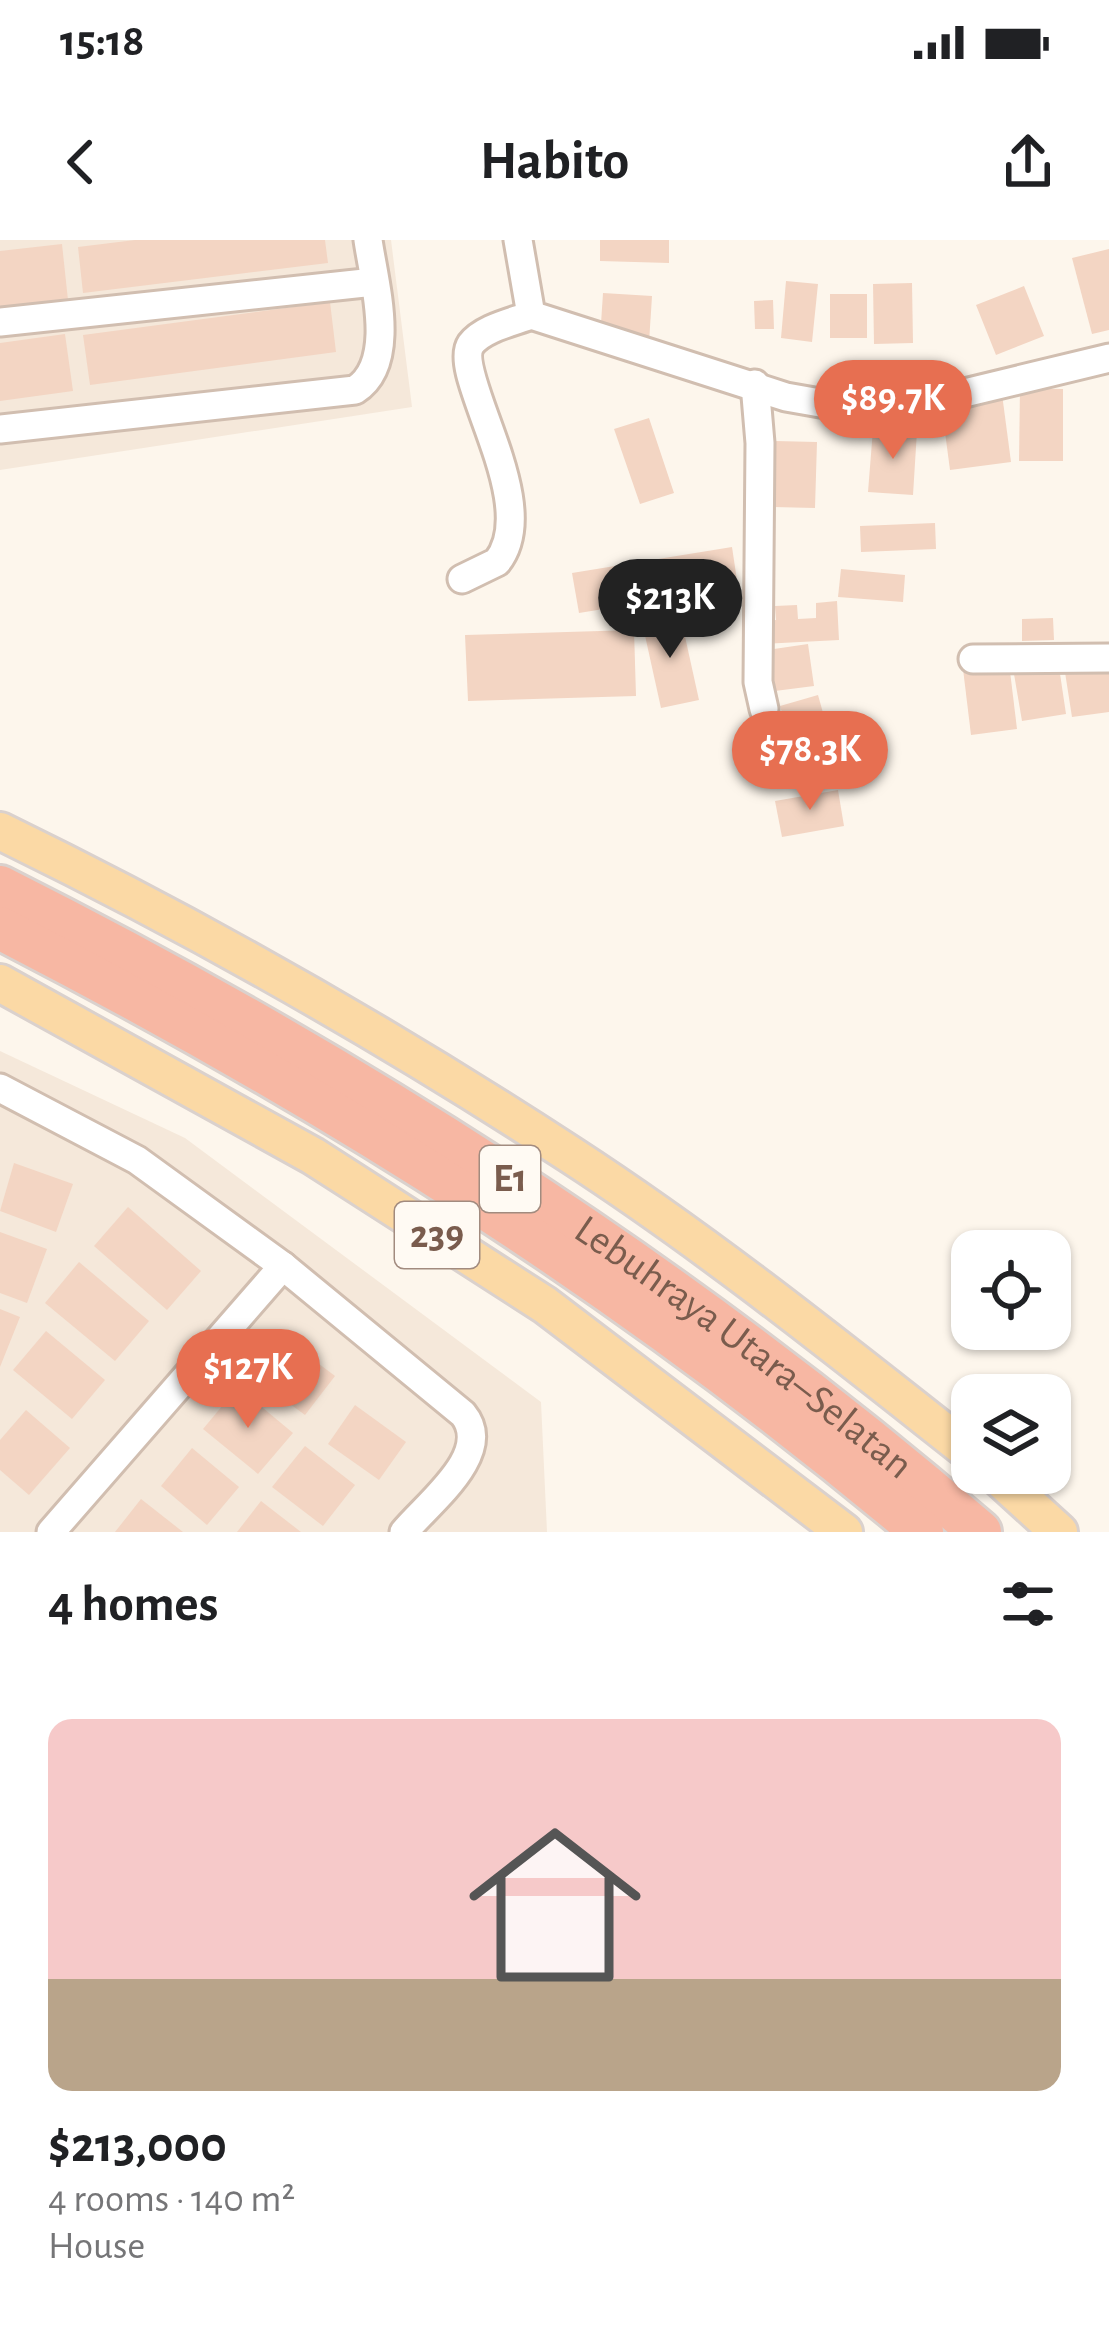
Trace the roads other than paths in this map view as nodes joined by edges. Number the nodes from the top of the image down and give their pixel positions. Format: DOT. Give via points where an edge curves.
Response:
graph roads {
  1 [pos="368,240"];
  2 [pos="518,240"];
  3 [pos="374,282"];
  4 [pos="531,315"];
  5 [pos="0,322"];
  6 [pos="1109,358"];
  7 [pos="754,384"];
  8 [pos="0,429"];
  9 [pos="462,579"];
  10 [pos="1109,658"];
  11 [pos="973,659"];
  12 [pos="764,709"];
  13 [pos="0,831"];
  14 [pos="0,887"];
  15 [pos="0,928"];
  16 [pos="0,983"];
  17 [pos="0,1088"];
  18 [pos="283,1266"];
  19 [pos="951,1438"];
  20 [pos="1017,1494"];
  21 [pos="51,1532"];
  22 [pos="404,1532"];
  23 [pos="844,1532"];
  24 [pos="922,1532"];
  25 [pos="980,1532"];
  26 [pos="1059,1532"];
  1 -- 3 [label="street"];
  2 -- 4 [label="street"];
  3 -- 5 [label="street"];
  3 -- 8 [label="street" via="378,362 355,390"];
  4 -- 7 [label="street"];
  4 -- 9 [label="street" via="470,345 472,392 493,427 508,532 497,562"];
  6 -- 7 [label="street" via="890,411 820,406"];
  7 -- 12 [label="street"];
  10 -- 11 [label="street"];
  13 -- 19 [label="main road" via="323,1002 572,1156 758,1286"];
  14 -- 25 [label="highway, Lebuhraya Utara–Selatan / E1" via="272,1032 534,1195 687,1299"];
  15 -- 24 [label="highway, Lebuhraya Utara–Selatan / E1" via="184,1024 484,1202 660,1325"];
  16 -- 23 [label="main road, 239" via="294,1145 545,1305"];
  17 -- 18 [label="street" via="137,1160"];
  18 -- 21 [label="street"];
  18 -- 22 [label="street" via="474,1431 472,1452"];
  20 -- 26 [label="main road"];
}
